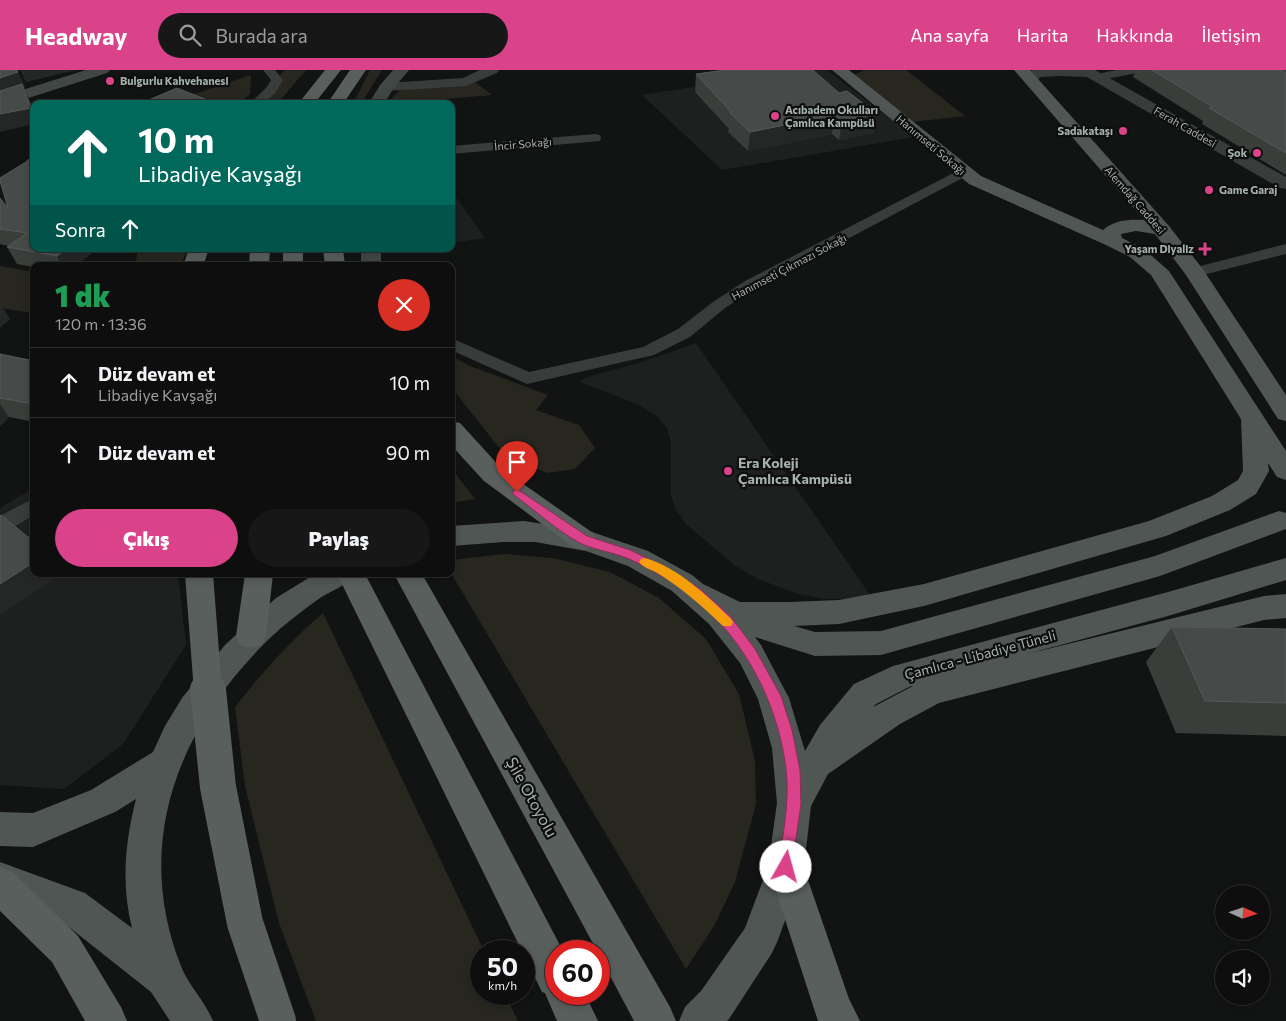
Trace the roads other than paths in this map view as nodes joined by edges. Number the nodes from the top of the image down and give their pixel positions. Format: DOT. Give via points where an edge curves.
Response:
graph roads {
  1 [pos="269,70"];
  2 [pos="315,70"];
  3 [pos="333,70"];
  4 [pos="359,70"];
  5 [pos="401,70"];
  6 [pos="492,70"];
  7 [pos="840,70"];
  8 [pos="1137,70"];
  9 [pos="99,71"];
  10 [pos="1088,72"];
  11 [pos="1021,74"];
  12 [pos="860,76"];
  13 [pos="386,87"];
  14 [pos="260,100"];
  15 [pos="292,100"];
  16 [pos="309,100"];
  17 [pos="338,100"];
  18 [pos="347,100"];
  19 [pos="378,100"];
  20 [pos="0,102"];
  21 [pos="595,138"];
  22 [pos="455,150"];
  23 [pos="962,172"];
  24 [pos="1286,184"];
  25 [pos="1162,230"];
  26 [pos="1113,241"];
  27 [pos="1286,249"];
  28 [pos="1195,272"];
  29 [pos="455,345"];
  30 [pos="1286,413"];
  31 [pos="1252,416"];
  32 [pos="455,433"];
  33 [pos="1286,471"];
  34 [pos="30,507"];
  35 [pos="1279,521"];
  36 [pos="0,526"];
  37 [pos="455,536"];
  38 [pos="583,540"];
  39 [pos="1286,569"];
  40 [pos="199,577"];
  41 [pos="259,577"];
  42 [pos="334,577"];
  43 [pos="353,577"];
  44 [pos="410,577"];
  45 [pos="696,593"];
  46 [pos="1286,606"];
  47 [pos="736,613"];
  48 [pos="251,636"];
  49 [pos="165,762"];
  50 [pos="814,766"];
  51 [pos="794,804"];
  52 [pos="0,829"];
  53 [pos="786,867"];
  54 [pos="0,880"];
  55 [pos="0,885"];
  56 [pos="545,956"];
  57 [pos="165,978"];
  58 [pos="570,1005"];
  59 [pos="107,1021"];
  60 [pos="192,1021"];
  61 [pos="278,1021"];
  62 [pos="578,1021"];
  63 [pos="656,1021"];
  64 [pos="698,1021"];
  65 [pos="840,1021"];
  1 -- 14 [label="street" via="277,80"];
  2 -- 15 [label="highway"];
  3 -- 16 [label="highway"];
  4 -- 17 [label="highway"];
  4 -- 18 [label="highway"];
  5 -- 13 [label="main road"];
  6 -- 13 [label="street" via="466,82"];
  7 -- 12 [label="main road, Hanımseti Sokağı"];
  8 -- 10 [label="street"];
  9 -- 20 [label="main road"];
  10 -- 11 [label="street" via="1062,70"];
  10 -- 24 [label="street, Ferah Caddesi"];
  11 -- 25 [label="main road, Alemdağ Caddesi"];
  12 -- 23 [label="main road, Hanımseti Sokağı"];
  13 -- 19 [label="main road"];
  21 -- 22 [label="street, İncir Sokağı"];
  23 -- 26 [label="main road, Hanımseti Sokağı" via="986,186"];
  23 -- 29 [label="street, Hanımseti Çıkmazı Sokağı" via="751,284 668,342 648,351 527,378"];
  25 -- 26 [label="main road" via="1121,226 1111,232"];
  25 -- 28 [label="main road, Alemdağ Caddesi"];
  26 -- 31 [label="main road" via="1137,253 1159,271"];
  27 -- 28 [label="street"];
  28 -- 30 [label="main road, Alemdağ Caddesi"];
  31 -- 33 [label="main road"];
  31 -- 47 [label="main road" via="1256,471 1247,487 1221,503 1156,529 924,595 839,612"];
  32 -- 38 [label="highway" via="493,475"];
  34 -- 36 [label="street"];
  35 -- 47 [label="main road" via="1160,565 882,643 815,644 770,631"];
  37 -- 38 [label="main road" via="535,532"];
  38 -- 45 [label="main road" via="626,553 661,570"];
  39 -- 50 [label="main road, Çamlıca - Libadiye Tüneli" via="904,675 865,694 831,735"];
  40 -- 61 [label="highway, bridge" via="218,787 245,923"];
  41 -- 48 [label="highway"];
  42 -- 48 [label="main road" via="285,607"];
  43 -- 56 [label="highway"];
  44 -- 63 [label="highway, Şile Otoyolu"];
  45 -- 47 [label="main road"];
  45 -- 51 [label="main road" via="725,620 751,653 774,696 786,730 793,770"];
  46 -- 50 [label="main road" via="1264,608 932,691 889,714"];
  48 -- 49 [label="main road" via="196,701"];
  49 -- 52 [label="main road" via="104,801 33,830"];
  49 -- 57 [label="main road" via="150,812 143,868 148,924"];
  50 -- 51 [label="main road, Çamlıca - Libadiye Tüneli"];
  51 -- 53 [label="main road, Çamlıca - Libadiye Tüneli"];
  53 -- 64 [label="main road, Çamlıca - Libadiye Tüneli" via="758,940 715,1005"];
  53 -- 65 [label="highway"];
  54 -- 57 [label="main road" via="72,906"];
  55 -- 59 [label="highway" via="65,949"];
  57 -- 60 [label="main road"];
  58 -- 62 [label="highway"];
}
